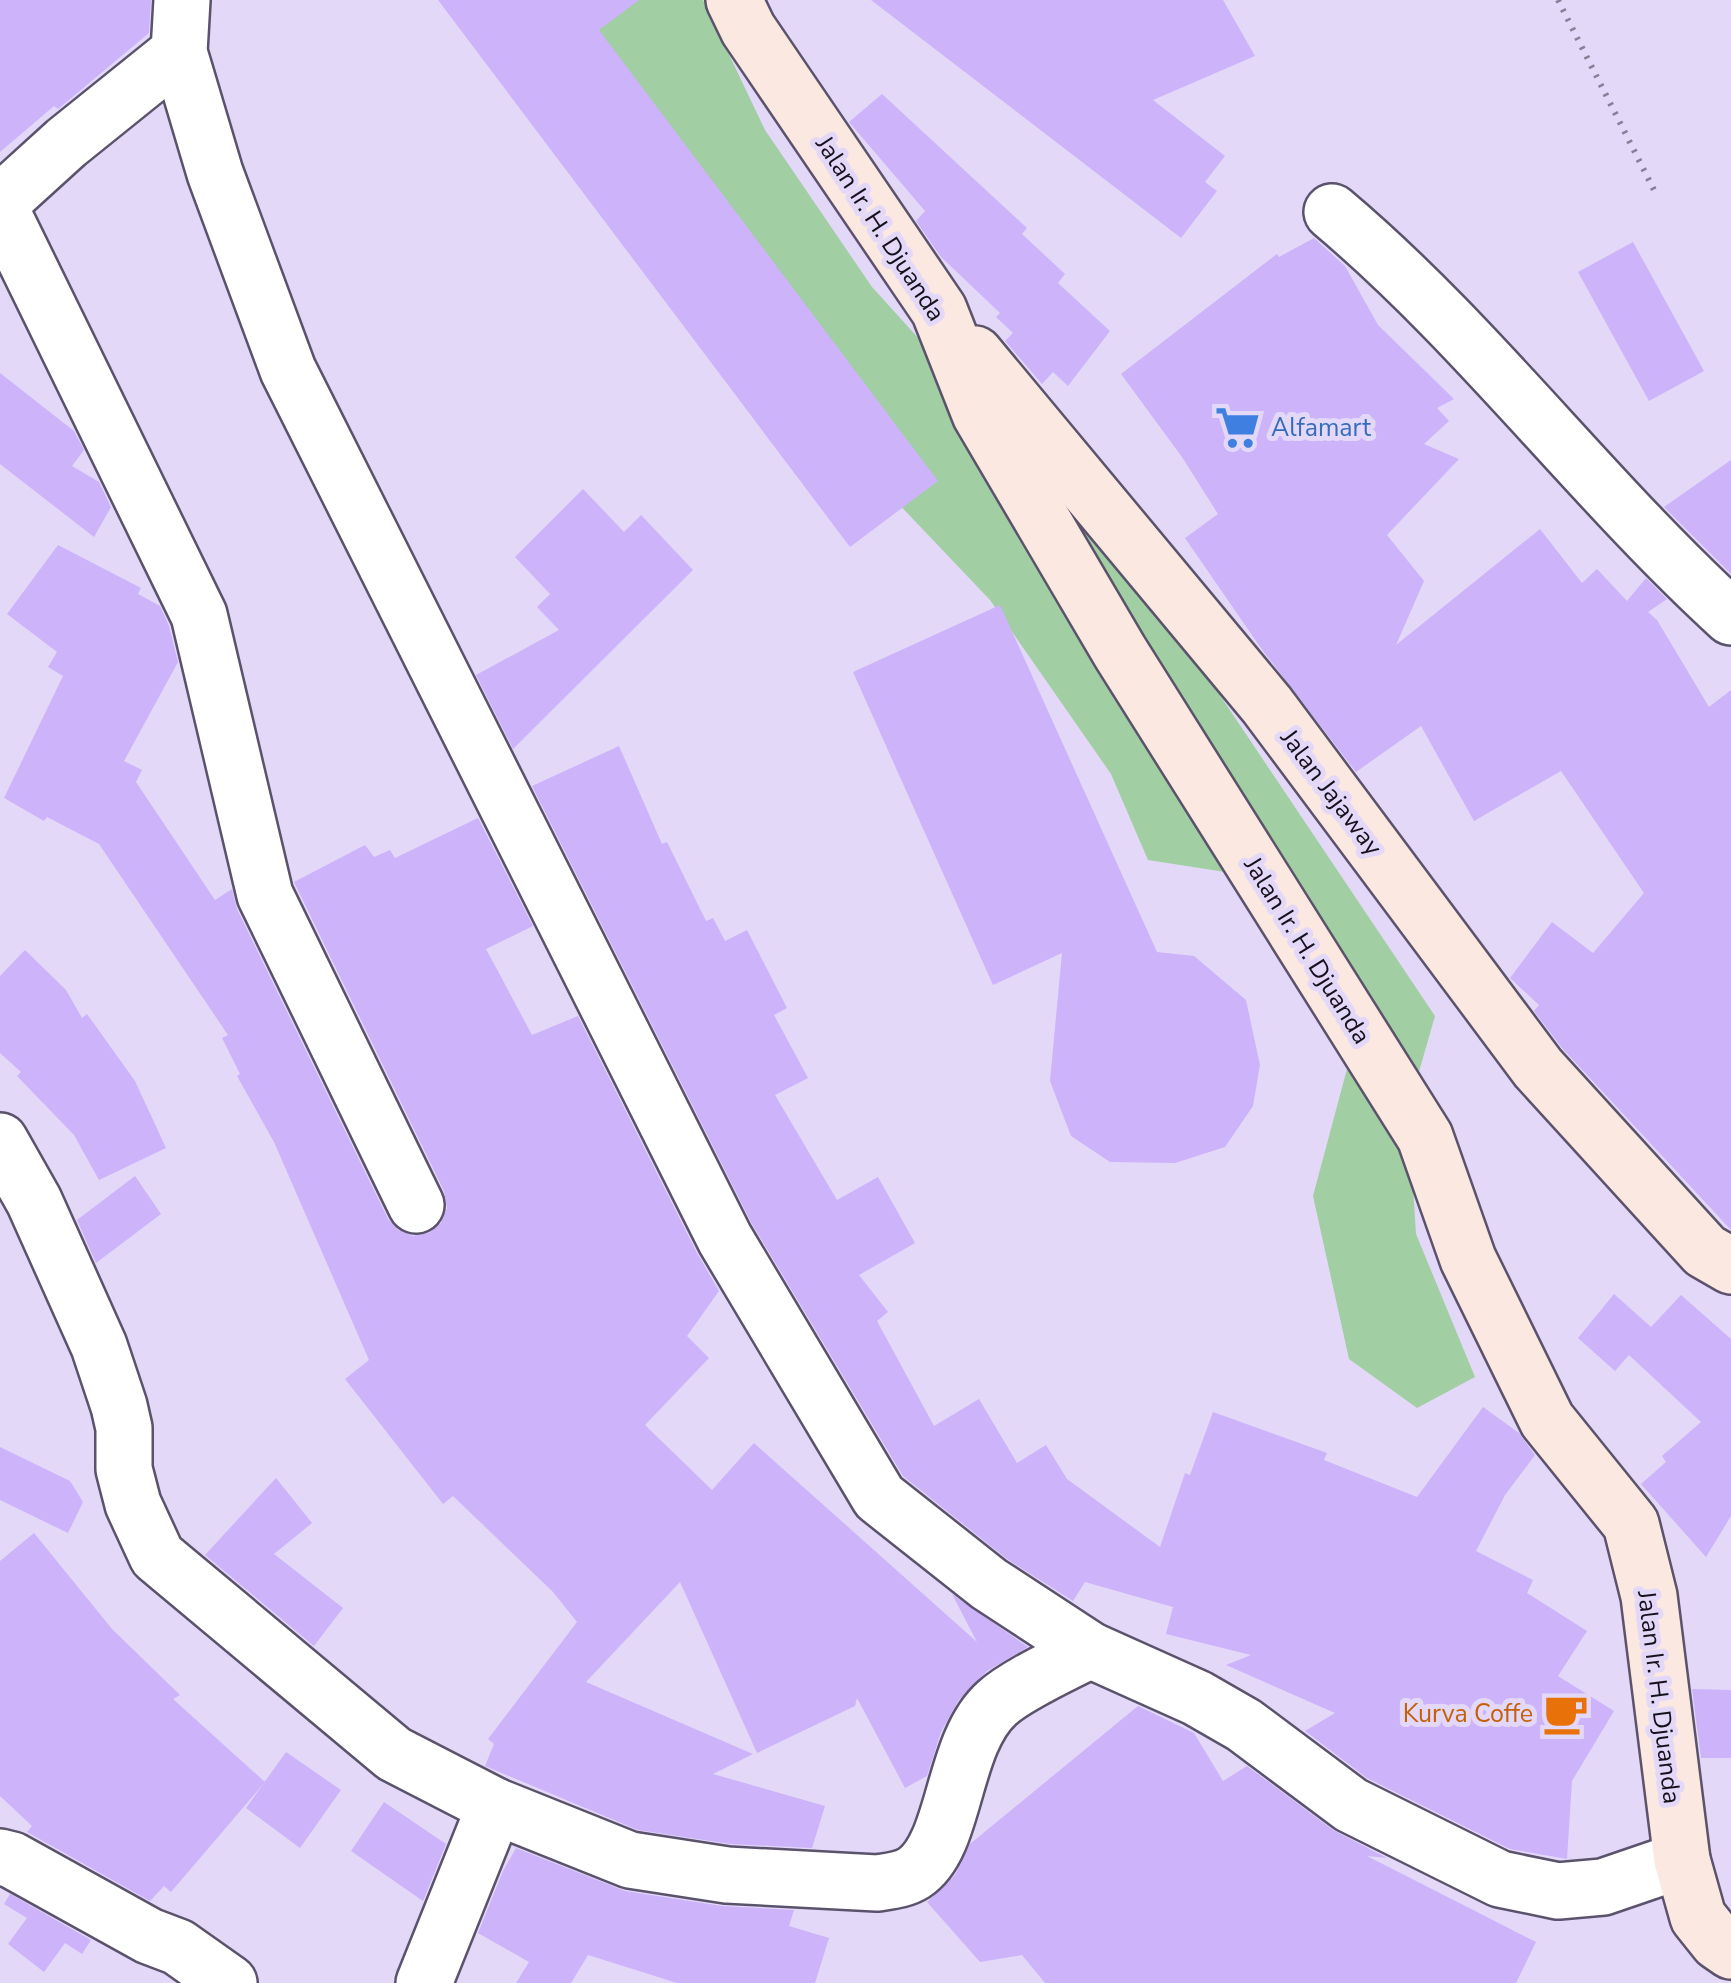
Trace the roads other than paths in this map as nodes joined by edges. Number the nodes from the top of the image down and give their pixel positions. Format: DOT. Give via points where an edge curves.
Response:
graph roads {
  1 [pos="734,0"];
  2 [pos="180,26"];
  3 [pos="0,205"];
  4 [pos="1332,212"];
  5 [pos="938,310"];
  6 [pos="1731,617"];
  7 [pos="0,1141"];
  8 [pos="416,1204"];
  9 [pos="1731,1266"];
  10 [pos="1090,1650"];
  11 [pos="495,1806"];
  12 [pos="0,1858"];
  13 [pos="1682,1860"];
  14 [pos="1731,1951"];
  15 [pos="229,1983"];
  16 [pos="424,1983"];
  1 -- 5 [label="street, Jalan Ir. H. Djuanda"];
  2 -- 3 [label="street"];
  2 -- 10 [label="street" via="214,173 288,370 725,1239 879,1497 989,1584"];
  3 -- 8 [label="street" via="199,616 265,895"];
  4 -- 6 [label="street" via="1388,260"];
  5 -- 9 [label="street, Jalan Jajaway" via="1267,705 1538,1068 1705,1251"];
  5 -- 13 [label="street, Jalan Ir. H. Djuanda" via="980,414 1120,652 1425,1137 1468,1259 1546,1420 1631,1524 1650,1596"];
  7 -- 11 [label="street" via="99,1346 124,1428 133,1504 158,1556 394,1754"];
  10 -- 11 [label="street" via="996,1704 968,1745 935,1849 900,1880 727,1875 630,1860"];
  10 -- 13 [label="street" via="1197,1698 1352,1805 1500,1879 1558,1891 1602,1887"];
  11 -- 16 [label="street"];
  12 -- 15 [label="street" via="178,1947"];
  13 -- 14 [label="street, Jalan Ir. H. Djuanda" via="1698,1917"];
}
